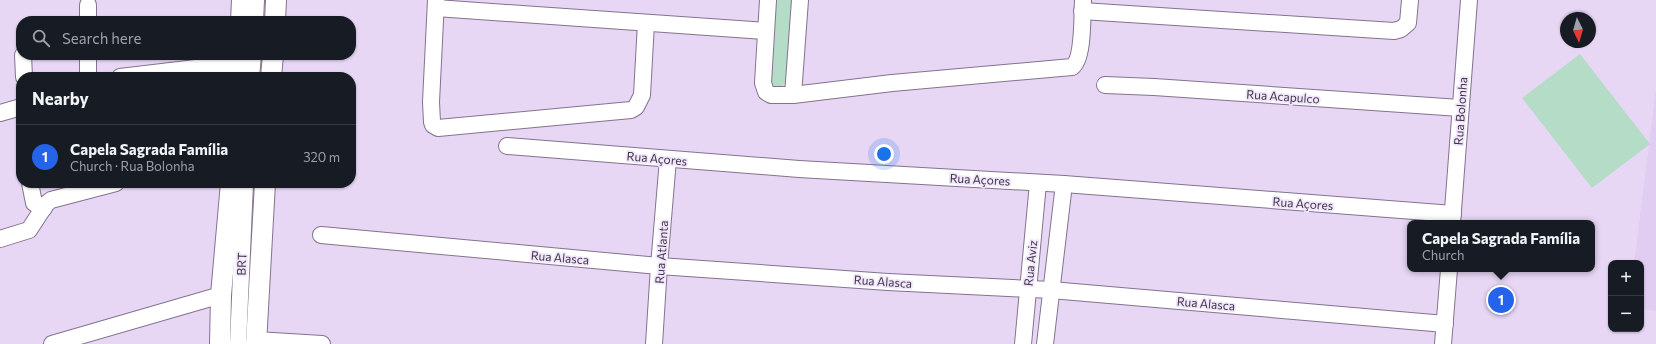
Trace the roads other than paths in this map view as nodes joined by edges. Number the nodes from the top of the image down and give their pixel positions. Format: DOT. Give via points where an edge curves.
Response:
graph roads {
  1 [pos="242,0"];
  2 [pos="256,0"];
  3 [pos="276,0"];
  4 [pos="768,0"];
  5 [pos="800,0"];
  6 [pos="1410,0"];
  7 [pos="1469,0"];
  8 [pos="436,4"];
  9 [pos="88,5"];
  10 [pos="1082,6"];
  11 [pos="88,16"];
  12 [pos="241,16"];
  13 [pos="255,16"];
  14 [pos="275,16"];
  15 [pos="646,23"];
  16 [pos="766,31"];
  17 [pos="23,60"];
  18 [pos="88,60"];
  19 [pos="273,60"];
  20 [pos="244,65"];
  21 [pos="24,72"];
  22 [pos="88,72"];
  23 [pos="172,72"];
  24 [pos="271,72"];
  25 [pos="1105,85"];
  26 [pos="793,95"];
  27 [pos="16,108"];
  28 [pos="1460,108"];
  29 [pos="0,113"];
  30 [pos="507,146"];
  31 [pos="668,159"];
  32 [pos="1038,183"];
  33 [pos="1064,184"];
  34 [pos="31,188"];
  35 [pos="87,188"];
  36 [pos="231,188"];
  37 [pos="244,188"];
  38 [pos="265,188"];
  39 [pos="44,208"];
  40 [pos="1452,219"];
  41 [pos="321,235"];
  42 [pos="0,239"];
  43 [pos="659,266"];
  44 [pos="1449,272"];
  45 [pos="1028,289"];
  46 [pos="1051,290"];
  47 [pos="221,295"];
  48 [pos="1445,324"];
  49 [pos="250,343"];
  50 [pos="52,344"];
  51 [pos="220,344"];
  52 [pos="322,344"];
  53 [pos="654,344"];
  54 [pos="1023,344"];
  55 [pos="1045,344"];
  56 [pos="1443,344"];
  1 -- 12 [label="main road"];
  2 -- 13 [label="street"];
  3 -- 14 [label="main road"];
  4 -- 16 [label="street"];
  5 -- 26 [label="street"];
  6 -- 10 [label="street" via="1408,23 1394,31"];
  7 -- 28 [label="street, Rua Bolonha"];
  8 -- 15 [label="street"];
  8 -- 15 [label="street" via="431,102 432,122 438,128 631,110 636,107 642,95"];
  9 -- 11 [label="street"];
  10 -- 26 [label="street" via="1078,61 1072,67 892,83"];
  15 -- 16 [label="street"];
  16 -- 26 [label="street" via="764,89 771,95"];
  17 -- 21 [label="street"];
  18 -- 22 [label="street"];
  19 -- 24 [label="main road"];
  20 -- 23 [label="street"];
  25 -- 28 [label="street, Rua Acapulco"];
  27 -- 29 [label="street"];
  28 -- 40 [label="street, Rua Bolonha"];
  30 -- 31 [label="street, Rua Açores"];
  31 -- 32 [label="street, Rua Açores"];
  31 -- 43 [label="street, Rua Atlanta"];
  32 -- 33 [label="street, Rua Açores"];
  32 -- 45 [label="street, Rua Aviz"];
  33 -- 40 [label="street, Rua Açores"];
  33 -- 46 [label="street, Rua Aviz"];
  34 -- 39 [label="street" via="34,203"];
  35 -- 39 [label="street" via="50,200"];
  36 -- 47 [label="main road"];
  37 -- 49 [label="street, BRT"];
  38 -- 49 [label="main road"];
  39 -- 42 [label="street" via="29,230"];
  41 -- 43 [label="street, Rua Alasca"];
  43 -- 45 [label="street, Rua Alasca"];
  43 -- 53 [label="street, Rua Atlanta"];
  44 -- 48 [label="street"];
  45 -- 46 [label="street, Rua Alasca"];
  45 -- 54 [label="street, Rua Aviz"];
  46 -- 48 [label="street, Rua Alasca"];
  46 -- 55 [label="street, Rua Aviz"];
  47 -- 50 [label="street"];
  47 -- 51 [label="main road"];
  48 -- 56 [label="street"];
  49 -- 52 [label="street"];
}
